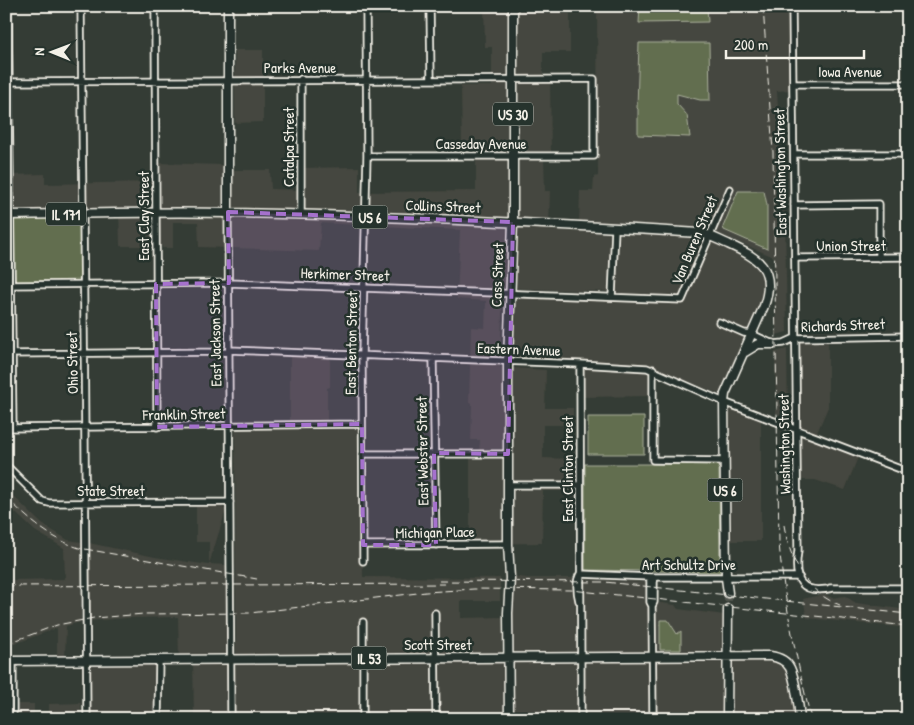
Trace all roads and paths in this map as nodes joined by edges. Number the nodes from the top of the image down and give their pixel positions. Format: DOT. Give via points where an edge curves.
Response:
graph roads {
  1 [pos="8,6"];
  2 [pos="81,6"];
  3 [pos="154,6"];
  4 [pos="228,6"];
  5 [pos="366,6"];
  6 [pos="430,6"];
  7 [pos="513,6"];
  8 [pos="792,6"];
  9 [pos="301,79"];
  10 [pos="367,79"];
  11 [pos="431,79"];
  12 [pos="513,79"];
  13 [pos="156,80"];
  14 [pos="228,80"];
  15 [pos="81,81"];
  16 [pos="8,82"];
  17 [pos="793,84"];
  18 [pos="908,84"];
  19 [pos="794,154"];
  20 [pos="908,154"];
  21 [pos="368,156"];
  22 [pos="514,156"];
  23 [pos="594,156"];
  24 [pos="730,189"];
  25 [pos="794,205"];
  26 [pos="228,212"];
  27 [pos="156,213"];
  28 [pos="82,214"];
  29 [pos="8,215"];
  30 [pos="301,215"];
  31 [pos="366,217"];
  32 [pos="513,222"];
  33 [pos="615,229"];
  34 [pos="709,236"];
  35 [pos="795,258"];
  36 [pos="879,258"];
  37 [pos="908,258"];
  38 [pos="228,283"];
  39 [pos="156,284"];
  40 [pos="8,285"];
  41 [pos="83,285"];
  42 [pos="364,287"];
  43 [pos="510,294"];
  44 [pos="612,297"];
  45 [pos="682,300"];
  46 [pos="719,322"];
  47 [pos="752,334"];
  48 [pos="908,336"];
  49 [pos="795,338"];
  50 [pos="773,344"];
  51 [pos="229,351"];
  52 [pos="157,353"];
  53 [pos="744,353"];
  54 [pos="9,354"];
  55 [pos="84,354"];
  56 [pos="362,355"];
  57 [pos="433,358"];
  58 [pos="508,360"];
  59 [pos="580,364"];
  60 [pos="653,369"];
  61 [pos="724,402"];
  62 [pos="362,424"];
  63 [pos="157,426"];
  64 [pos="230,426"];
  65 [pos="85,427"];
  66 [pos="10,428"];
  67 [pos="797,428"];
  68 [pos="362,454"];
  69 [pos="434,454"];
  70 [pos="508,454"];
  71 [pos="724,460"];
  72 [pos="6,465"];
  73 [pos="908,472"];
  74 [pos="508,485"];
  75 [pos="580,485"];
  76 [pos="230,502"];
  77 [pos="86,503"];
  78 [pos="508,544"];
  79 [pos="363,545"];
  80 [pos="436,545"];
  81 [pos="363,561"];
  82 [pos="580,574"];
  83 [pos="652,577"];
  84 [pos="799,577"];
  85 [pos="726,578"];
  86 [pos="908,588"];
  87 [pos="725,593"];
  88 [pos="726,609"];
  89 [pos="435,612"];
  90 [pos="363,622"];
  91 [pos="581,656"];
  92 [pos="653,656"];
  93 [pos="727,656"];
  94 [pos="436,657"];
  95 [pos="508,657"];
  96 [pos="363,658"];
  97 [pos="159,659"];
  98 [pos="231,659"];
  99 [pos="87,660"];
  100 [pos="10,661"];
  101 [pos="13,719"];
  102 [pos="87,719"];
  103 [pos="158,719"];
  104 [pos="231,719"];
  105 [pos="363,719"];
  106 [pos="436,719"];
  107 [pos="509,719"];
  108 [pos="581,719"];
  109 [pos="654,719"];
  110 [pos="727,719"];
  111 [pos="800,719"];
  1 -- 16 [label="street"];
  2 -- 15 [label="street, Ohio Street"];
  3 -- 13 [label="street, East Clay Street"];
  4 -- 14 [label="main road, East Jackson Street"];
  5 -- 10 [label="street, East Benton Street"];
  6 -- 11 [label="street"];
  7 -- 12 [label="main road, Cass Street / US 30"];
  8 -- 17 [label="street, East Washington Street"];
  9 -- 10 [label="street, Parks Avenue"];
  9 -- 14 [label="street, Parks Avenue"];
  9 -- 30 [label="street, Catalpa Street"];
  10 -- 11 [label="street, Parks Avenue"];
  10 -- 21 [label="street, East Benton Street"];
  11 -- 12 [label="street, Parks Avenue"];
  12 -- 22 [label="main road, Cass Street / US 30"];
  12 -- 23 [label="street, Parks Avenue" via="594,79"];
  13 -- 14 [label="street, Parks Avenue"];
  13 -- 15 [label="street, Parks Avenue"];
  13 -- 27 [label="street, East Clay Street"];
  14 -- 26 [label="main road, East Jackson Street"];
  15 -- 16 [label="street, Parks Avenue"];
  15 -- 28 [label="street, Ohio Street"];
  16 -- 29 [label="street"];
  17 -- 18 [label="street, Iowa Avenue"];
  17 -- 19 [label="street, East Washington Street"];
  19 -- 20 [label="street"];
  19 -- 25 [label="street, East Washington Street"];
  21 -- 22 [label="street, Casseday Avenue"];
  21 -- 31 [label="street, East Benton Street"];
  22 -- 23 [label="street, Casseday Avenue"];
  22 -- 32 [label="main road, Cass Street / US 30"];
  24 -- 34 [label="street, Van Buren Street"];
  25 -- 35 [label="street, East Washington Street"];
  25 -- 36 [label="street" via="879,204"];
  26 -- 27 [label="main road, Collins Street / IL 171"];
  26 -- 30 [label="main road, Collins Street / US 6"];
  26 -- 38 [label="street, East Jackson Street"];
  27 -- 28 [label="main road, Collins Street / IL 171"];
  27 -- 39 [label="street, East Clay Street"];
  28 -- 29 [label="main road, Collins Street / IL 171"];
  28 -- 41 [label="street, Ohio Street"];
  29 -- 40 [label="street"];
  30 -- 31 [label="main road, Collins Street / US 6"];
  31 -- 32 [label="main road, Collins Street / US 6"];
  31 -- 42 [label="street, East Benton Street"];
  32 -- 33 [label="main road, Collins Street / US 6"];
  32 -- 43 [label="main road, Cass Street"];
  33 -- 34 [label="main road, Collins Street / US 6"];
  33 -- 44 [label="street"];
  34 -- 45 [label="street, Van Buren Street"];
  34 -- 47 [label="main road, Collins Street / US 6" via="754,257 764,268 767,298"];
  35 -- 36 [label="street, Union Street"];
  35 -- 49 [label="street, East Washington Street"];
  36 -- 37 [label="street, Union Street"];
  38 -- 39 [label="street, Herkimer Street"];
  38 -- 42 [label="street, Herkimer Street"];
  38 -- 51 [label="street, East Jackson Street"];
  39 -- 41 [label="street, Herkimer Street"];
  39 -- 52 [label="street, East Clay Street"];
  40 -- 41 [label="street, Herkimer Street"];
  40 -- 54 [label="street"];
  41 -- 55 [label="street, Ohio Street"];
  42 -- 43 [label="street, Herkimer Street"];
  42 -- 56 [label="street, East Benton Street"];
  43 -- 44 [label="street, Herkimer Street"];
  43 -- 58 [label="main road, Cass Street"];
  44 -- 45 [label="street, Herkimer Street"];
  46 -- 47 [label="street"];
  47 -- 50 [label="street"];
  47 -- 53 [label="main road, US 6"];
  48 -- 49 [label="street, Richards Street"];
  49 -- 50 [label="street, Richards Street"];
  49 -- 67 [label="street, Washington Street"];
  50 -- 53 [label="main road" via="753,346"];
  51 -- 52 [label="street, Eastern Avenue"];
  51 -- 56 [label="street, Eastern Avenue"];
  51 -- 64 [label="street, East Jackson Street"];
  52 -- 55 [label="street, Eastern Avenue"];
  52 -- 63 [label="street, East Clay Street"];
  53 -- 61 [label="main road, US 6"];
  54 -- 55 [label="street, Eastern Avenue"];
  54 -- 66 [label="street"];
  55 -- 65 [label="street, Ohio Street"];
  56 -- 57 [label="street, Eastern Avenue"];
  56 -- 62 [label="street, East Benton Street"];
  57 -- 58 [label="street, Eastern Avenue"];
  57 -- 69 [label="street, East Webster Street"];
  58 -- 59 [label="street, Eastern Avenue"];
  58 -- 70 [label="main road, Cass Street"];
  59 -- 60 [label="street, Eastern Avenue"];
  59 -- 75 [label="street, East Clinton Street"];
  60 -- 61 [label="street, Eastern Avenue"];
  60 -- 71 [label="street" via="653,460"];
  61 -- 67 [label="street, Eastern Avenue"];
  61 -- 71 [label="main road, US 6"];
  62 -- 64 [label="street, Franklin Street"];
  62 -- 68 [label="street, East Benton Street"];
  63 -- 64 [label="street, Franklin Street"];
  63 -- 65 [label="street, Franklin Street"];
  64 -- 76 [label="street, East Jackson Street"];
  65 -- 66 [label="street, Franklin Street"];
  65 -- 77 [label="street, Ohio Street"];
  67 -- 73 [label="street, Eastern Avenue"];
  67 -- 84 [label="street, Washington Street"];
  68 -- 69 [label="street"];
  68 -- 79 [label="street, East Benton Street"];
  69 -- 70 [label="street"];
  69 -- 80 [label="street, East Webster Street"];
  70 -- 74 [label="main road, Cass Street"];
  71 -- 85 [label="main road, US 6"];
  72 -- 77 [label="street, State Street" via="42,501"];
  74 -- 75 [label="street"];
  74 -- 78 [label="main road, Cass Street"];
  75 -- 82 [label="street, East Clinton Street"];
  76 -- 77 [label="street, State Street"];
  76 -- 98 [label="street, East Jackson Street"];
  77 -- 99 [label="street, Ohio Street"];
  78 -- 80 [label="street, Michigan Place"];
  78 -- 95 [label="main road, Cass Street"];
  79 -- 80 [label="street, Michigan Place"];
  79 -- 81 [label="street, East Benton Street"];
  82 -- 83 [label="street, Art Schultz Drive"];
  82 -- 91 [label="street, East Clinton Street" via="577,594"];
  83 -- 85 [label="street, Art Schultz Drive"];
  83 -- 92 [label="street"];
  84 -- 85 [label="street, Art Schultz Drive"];
  84 -- 86 [label="street" via="802,585 809,589"];
  85 -- 87 [label="main road, US 6"];
  88 -- 93 [label="main road"];
  89 -- 94 [label="street"];
  90 -- 96 [label="street"];
  91 -- 92 [label="main road, Scott Street / IL 53"];
  91 -- 95 [label="main road, Scott Street / IL 53"];
  91 -- 108 [label="street, East Clinton Street"];
  92 -- 93 [label="main road, Scott Street / IL 53"];
  92 -- 109 [label="street"];
  93 -- 110 [label="main road"];
  93 -- 111 [label="main road, Scott Street" via="770,656 786,663 791,671"];
  94 -- 95 [label="main road, Scott Street / IL 53"];
  94 -- 96 [label="main road, Scott Street / IL 53"];
  94 -- 106 [label="street"];
  95 -- 107 [label="main road, Cass Street"];
  96 -- 98 [label="main road, Scott Street / IL 53"];
  96 -- 105 [label="street"];
  97 -- 98 [label="main road, Scott Street"];
  97 -- 99 [label="main road, Scott Street"];
  97 -- 103 [label="street"];
  98 -- 104 [label="street, East Jackson Street"];
  99 -- 100 [label="main road, Scott Street"];
  99 -- 102 [label="street, Ohio Street"];
  100 -- 101 [label="street"];
}
